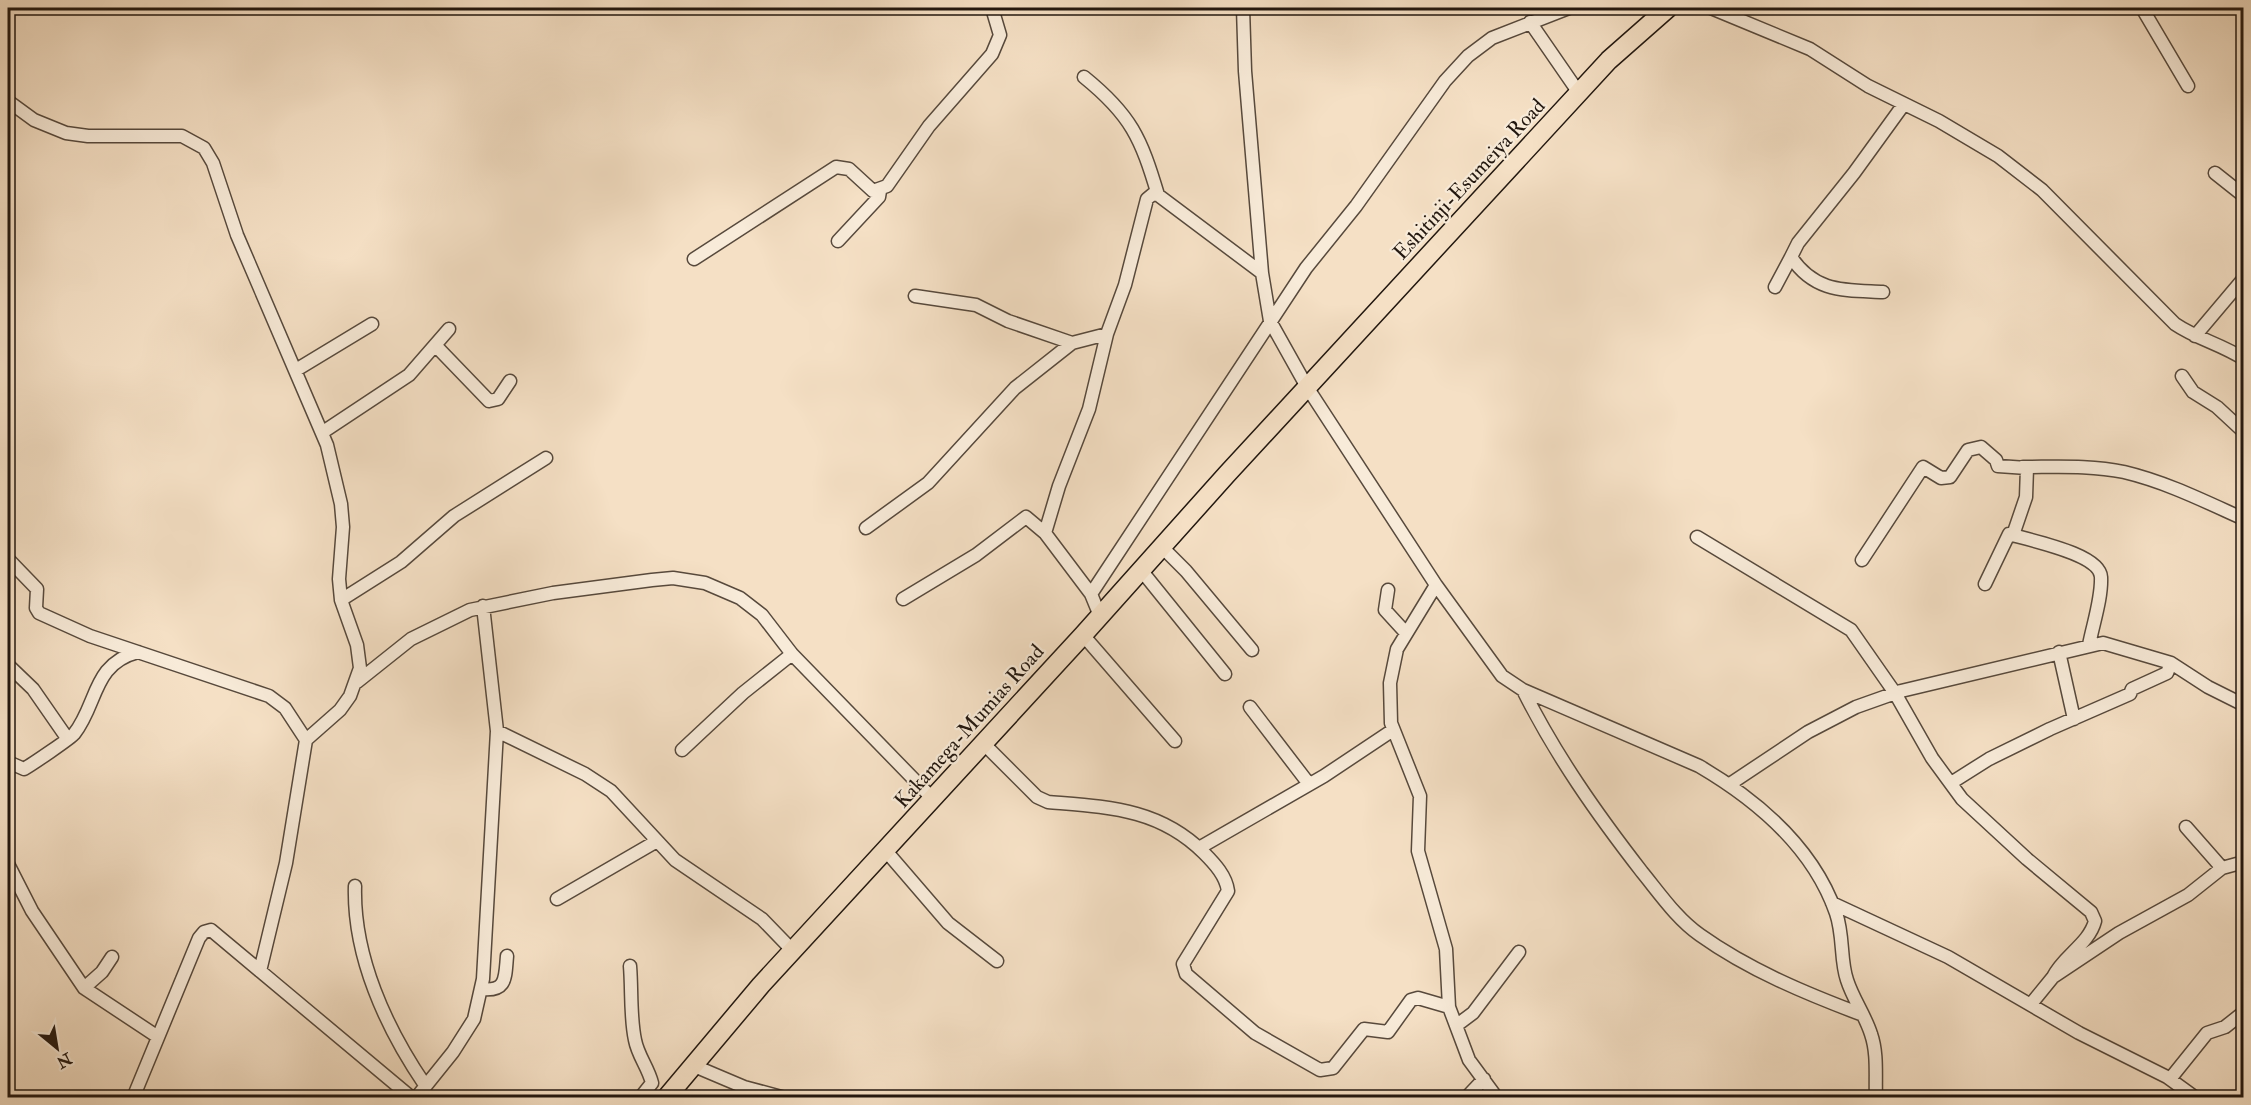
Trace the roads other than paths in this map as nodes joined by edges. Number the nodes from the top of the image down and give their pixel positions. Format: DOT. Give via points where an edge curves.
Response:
graph roads {
  1 [pos="992,8"];
  2 [pos="1243,8"];
  3 [pos="1569,8"];
  4 [pos="1668,8"];
  5 [pos="1711,8"];
  6 [pos="2142,8"];
  7 [pos="1530,22"];
  8 [pos="1084,77"];
  9 [pos="2188,86"];
  10 [pos="1579,93"];
  11 [pos="8,101"];
  12 [pos="1904,104"];
  13 [pos="2215,173"];
  14 [pos="880,190"];
  15 [pos="1158,195"];
  16 [pos="2244,196"];
  17 [pos="838,241"];
  18 [pos="1791,257"];
  19 [pos="694,259"];
  20 [pos="1262,273"];
  21 [pos="2244,278"];
  22 [pos="1775,287"];
  23 [pos="1884,292"];
  24 [pos="915,296"];
  25 [pos="1270,321"];
  26 [pos="372,324"];
  27 [pos="449,329"];
  28 [pos="1107,334"];
  29 [pos="2194,336"];
  30 [pos="1072,343"];
  31 [pos="435,345"];
  32 [pos="2244,359"];
  33 [pos="296,370"];
  34 [pos="2182,376"];
  35 [pos="510,381"];
  36 [pos="1307,387"];
  37 [pos="323,432"];
  38 [pos="2244,432"];
  39 [pos="546,458"];
  40 [pos="2023,467"];
  41 [pos="2244,519"];
  42 [pos="866,528"];
  43 [pos="1045,533"];
  44 [pos="2013,535"];
  45 [pos="1697,537"];
  46 [pos="1162,547"];
  47 [pos="8,559"];
  48 [pos="1862,560"];
  49 [pos="1141,570"];
  50 [pos="1985,584"];
  51 [pos="1436,585"];
  52 [pos="1388,590"];
  53 [pos="1091,594"];
  54 [pos="903,599"];
  55 [pos="341,600"];
  56 [pos="483,606"];
  57 [pos="1100,616"];
  58 [pos="1406,633"];
  59 [pos="1083,635"];
  60 [pos="2089,645"];
  61 [pos="1252,650"];
  62 [pos="138,652"];
  63 [pos="2059,652"];
  64 [pos="792,654"];
  65 [pos="2171,663"];
  66 [pos="8,665"];
  67 [pos="1225,674"];
  68 [pos="357,682"];
  69 [pos="1523,690"];
  70 [pos="1895,693"];
  71 [pos="2244,705"];
  72 [pos="1250,707"];
  73 [pos="2074,719"];
  74 [pos="1393,730"];
  75 [pos="497,731"];
  76 [pos="67,738"];
  77 [pos="306,740"];
  78 [pos="1175,741"];
  79 [pos="982,743"];
  80 [pos="682,750"];
  81 [pos="8,762"];
  82 [pos="1951,783"];
  83 [pos="1310,784"];
  84 [pos="1730,784"];
  85 [pos="933,799"];
  86 [pos="2186,827"];
  87 [pos="657,842"];
  88 [pos="1199,848"];
  89 [pos="886,850"];
  90 [pos="2244,862"];
  91 [pos="8,864"];
  92 [pos="2222,868"];
  93 [pos="355,886"];
  94 [pos="556,899"];
  95 [pos="1832,903"];
  96 [pos="793,951"];
  97 [pos="1519,952"];
  98 [pos="507,956"];
  99 [pos="112,957"];
  100 [pos="997,961"];
  101 [pos="630,966"];
  102 [pos="260,971"];
  103 [pos="2053,977"];
  104 [pos="84,988"];
  105 [pos="481,989"];
  106 [pos="2031,1004"];
  107 [pos="1449,1007"];
  108 [pos="2244,1012"];
  109 [pos="1863,1015"];
  110 [pos="1457,1024"];
  111 [pos="158,1037"];
  112 [pos="692,1065"];
  113 [pos="1484,1079"];
  114 [pos="2170,1079"];
  115 [pos="425,1085"];
  116 [pos="134,1098"];
  117 [pos="414,1098"];
  118 [pos="640,1098"];
  119 [pos="666,1098"];
  120 [pos="785,1098"];
  121 [pos="1466,1098"];
  122 [pos="1497,1098"];
  123 [pos="1876,1098"];
  124 [pos="2196,1098"];
  1 -- 14 [label="street" via="1000,35 992,54"];
  2 -- 20 [label="street"];
  3 -- 7 [label="street"];
  4 -- 10 [label="highway, Eshitinji-Esumeiya Road" via="1609,60"];
  5 -- 12 [label="street" via="1809,49"];
  6 -- 9 [label="street"];
  7 -- 10 [label="street"];
  7 -- 25 [label="street" via="1492,39 1468,56 1445,81"];
  8 -- 15 [label="street" via="1128,119 1141,143"];
  10 -- 36 [label="highway, Eshitinji-Esumeiya Road"];
  11 -- 33 [label="street" via="34,120 66,133 182,136 204,148"];
  12 -- 18 [label="street"];
  12 -- 29 [label="street" via="1998,156 2042,190 2154,305"];
  13 -- 16 [label="street"];
  14 -- 17 [label="street" via="879,197"];
  14 -- 19 [label="street" via="868,189 843,166 836,167"];
  15 -- 20 [label="street"];
  15 -- 28 [label="street" via="1153,194 1144,203 1125,285"];
  18 -- 22 [label="street"];
  18 -- 23 [label="street" via="1801,272 1815,282 1839,290"];
  20 -- 25 [label="street"];
  21 -- 29 [label="street"];
  24 -- 30 [label="street" via="976,305 1008,321"];
  25 -- 36 [label="street"];
  25 -- 53 [label="street"];
  26 -- 33 [label="street"];
  27 -- 31 [label="street"];
  28 -- 30 [label="street"];
  28 -- 43 [label="street" via="1089,409"];
  29 -- 32 [label="street" via="2226,347"];
  30 -- 42 [label="street" via="1015,388 928,483"];
  31 -- 35 [label="street" via="489,401 500,398"];
  31 -- 37 [label="street" via="401,382"];
  33 -- 37 [label="street"];
  34 -- 38 [label="street" via="2193,392 2217,407"];
  36 -- 46 [label="highway, Kakamega-Mumias Road"];
  36 -- 51 [label="street"];
  37 -- 55 [label="street" via="342,504"];
  39 -- 55 [label="street" via="454,516 401,562"];
  40 -- 41 [label="street" via="2083,467 2122,472 2168,484"];
  40 -- 44 [label="street" via="2027,468 2026,497"];
  40 -- 48 [label="street" via="1998,466 1981,447 1968,450 1950,477 1941,478 1923,467"];
  43 -- 53 [label="street"];
  43 -- 54 [label="street" via="1026,517 976,555"];
  44 -- 50 [label="street" via="2009,534"];
  44 -- 60 [label="street" via="2096,564 2102,575"];
  45 -- 70 [label="street" via="1841,621"];
  46 -- 49 [label="highway, Kakamega-Mumias Road"];
  46 -- 61 [label="street"];
  47 -- 62 [label="street" via="37,589 39,613"];
  49 -- 57 [label="highway, Kakamega-Mumias Road"];
  49 -- 67 [label="street"];
  51 -- 58 [label="street"];
  51 -- 69 [label="street" via="1502,676"];
  52 -- 58 [label="street" via="1385,610"];
  53 -- 57 [label="street"];
  55 -- 68 [label="street" via="360,656"];
  56 -- 64 [label="street" via="652,580 705,582 740,598 762,615"];
  56 -- 68 [label="street" via="411,639"];
  56 -- 75 [label="street"];
  57 -- 59 [label="highway, Kakamega-Mumias Road"];
  58 -- 74 [label="street" via="1397,649 1390,683"];
  59 -- 78 [label="street"];
  59 -- 79 [label="highway, Kakamega-Mumias Road"];
  60 -- 63 [label="street"];
  60 -- 65 [label="street" via="2110,644"];
  62 -- 76 [label="street" via="126,655 104,673 75,733"];
  62 -- 77 [label="street" via="269,696 285,708"];
  63 -- 70 [label="street"];
  63 -- 73 [label="street"];
  64 -- 80 [label="street"];
  64 -- 85 [label="street"];
  65 -- 71 [label="street"];
  65 -- 73 [label="street" via="2167,673"];
  66 -- 76 [label="street" via="33,689"];
  68 -- 77 [label="street" via="340,710"];
  69 -- 84 [label="street" via="1699,766"];
  69 -- 109 [label="street" via="1548,741 1599,816 1680,919 1739,958 1813,996"];
  70 -- 82 [label="street"];
  70 -- 84 [label="street" via="1856,707 1808,732"];
  72 -- 83 [label="street"];
  73 -- 82 [label="street" via="1989,759"];
  74 -- 83 [label="street"];
  74 -- 107 [label="street" via="1420,796 1418,851 1446,949"];
  75 -- 87 [label="street" via="611,791"];
  75 -- 105 [label="street"];
  76 -- 81 [label="street" via="24,769"];
  77 -- 102 [label="street" via="286,863"];
  79 -- 85 [label="highway, Kakamega-Mumias Road"];
  79 -- 88 [label="street" via="1037,797 1048,802 1132,811 1167,825"];
  82 -- 103 [label="street" via="1962,799 2027,859 2091,912 2094,921 2089,934"];
  83 -- 88 [label="street"];
  84 -- 95 [label="street" via="1795,843"];
  85 -- 89 [label="highway, Kakamega-Mumias Road"];
  86 -- 92 [label="street"];
  87 -- 94 [label="street"];
  87 -- 96 [label="street" via="685,868 762,919"];
  88 -- 107 [label="street" via="1220,871 1228,891 1188,954 1184,970 1190,980 1255,1033 1327,1071 1362,1030 1388,1032 1411,1000 1418,998"];
  89 -- 96 [label="highway, Kakamega-Mumias Road"];
  89 -- 100 [label="street" via="948,922"];
  90 -- 92 [label="street"];
  91 -- 104 [label="street" via="32,910"];
  92 -- 103 [label="street" via="2188,895 2119,933"];
  93 -- 115 [label="street" via="354,904 365,962 406,1056"];
  95 -- 106 [label="street" via="1948,957"];
  95 -- 109 [label="street" via="1844,943 1846,978"];
  96 -- 112 [label="highway, Kakamega-Mumias Road"];
  97 -- 110 [label="street" via="1473,1013"];
  98 -- 105 [label="street" via="500,987"];
  99 -- 104 [label="street"];
  101 -- 118 [label="street" via="634,1039 652,1083"];
  102 -- 111 [label="street" via="215,932 204,932"];
  102 -- 117 [label="street"];
  103 -- 106 [label="street"];
  104 -- 111 [label="street"];
  105 -- 115 [label="street" via="474,1019"];
  106 -- 114 [label="street"];
  107 -- 110 [label="street"];
  108 -- 114 [label="street" via="2225,1027 2207,1033"];
  109 -- 123 [label="street" via="1875,1046"];
  110 -- 113 [label="street" via="1469,1060"];
  111 -- 116 [label="street"];
  112 -- 119 [label="highway, Kakamega-Mumias Road"];
  112 -- 120 [label="street" via="744,1087"];
  113 -- 121 [label="street"];
  113 -- 122 [label="street"];
  114 -- 124 [label="street"];
  115 -- 117 [label="street"];
}
